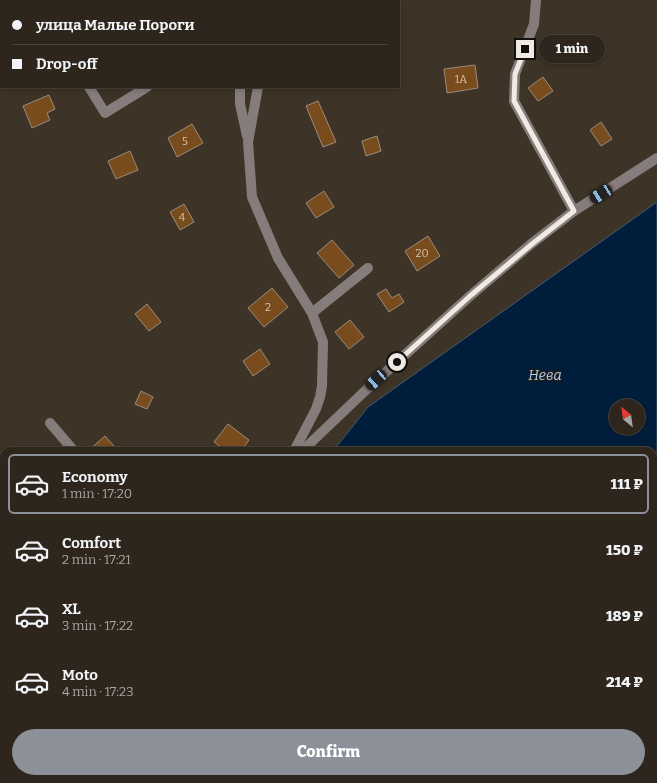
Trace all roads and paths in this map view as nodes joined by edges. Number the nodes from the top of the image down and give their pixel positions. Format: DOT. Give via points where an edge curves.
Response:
graph roads {
  1 [pos="536,0"];
  2 [pos="90,88"];
  3 [pos="146,88"];
  4 [pos="240,88"];
  5 [pos="258,88"];
  6 [pos="248,142"];
  7 [pos="657,158"];
  8 [pos="574,211"];
  9 [pos="368,268"];
  10 [pos="312,313"];
  11 [pos="50,423"];
  12 [pos="71,447"];
  13 [pos="296,447"];
  14 [pos="306,447"];
  1 -- 8 [label="street" via="534,24 515,74 514,101"];
  2 -- 3 [label="street" via="105,112"];
  4 -- 6 [label="street" via="240,104"];
  5 -- 6 [label="street"];
  6 -- 10 [label="street" via="252,197 278,258"];
  7 -- 8 [label="street"];
  8 -- 14 [label="street" via="470,296"];
  9 -- 10 [label="street"];
  10 -- 13 [label="street" via="323,342 322,386 316,409"];
  11 -- 12 [label="street"];
}
